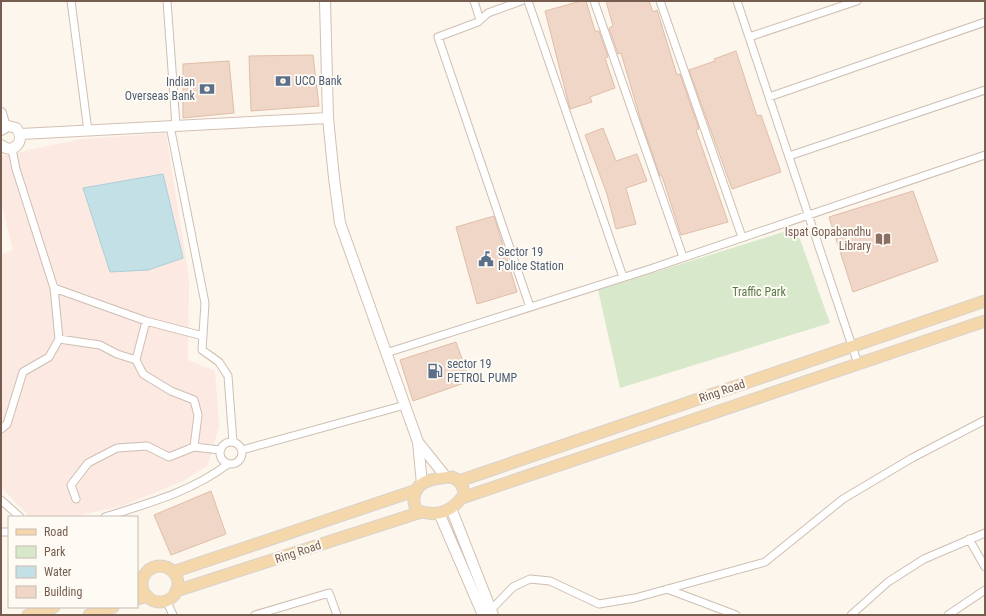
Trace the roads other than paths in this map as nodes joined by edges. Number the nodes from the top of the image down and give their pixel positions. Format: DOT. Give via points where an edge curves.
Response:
graph roads {
  1 [pos="71,1"];
  2 [pos="166,1"];
  3 [pos="325,1"];
  4 [pos="474,1"];
  5 [pos="521,1"];
  6 [pos="528,1"];
  7 [pos="594,1"];
  8 [pos="660,1"];
  9 [pos="737,1"];
  10 [pos="857,1"];
  11 [pos="480,20"];
  12 [pos="985,22"];
  13 [pos="749,37"];
  14 [pos="985,90"];
  15 [pos="769,97"];
  16 [pos="1,113"];
  17 [pos="328,118"];
  18 [pos="173,126"];
  19 [pos="3,129"];
  20 [pos="88,130"];
  21 [pos="21,134"];
  22 [pos="1,145"];
  23 [pos="12,149"];
  24 [pos="985,155"];
  25 [pos="789,156"];
  26 [pos="808,215"];
  27 [pos="742,238"];
  28 [pos="684,257"];
  29 [pos="623,277"];
  30 [pos="54,288"];
  31 [pos="985,301"];
  32 [pos="530,307"];
  33 [pos="146,321"];
  34 [pos="985,321"];
  35 [pos="203,336"];
  36 [pos="60,338"];
  37 [pos="852,346"];
  38 [pos="386,352"];
  39 [pos="136,360"];
  40 [pos="858,364"];
  41 [pos="405,405"];
  42 [pos="985,420"];
  43 [pos="1,429"];
  44 [pos="233,442"];
  45 [pos="418,442"];
  46 [pos="194,447"];
  47 [pos="220,450"];
  48 [pos="242,450"];
  49 [pos="228,464"];
  50 [pos="446,477"];
  51 [pos="459,481"];
  52 [pos="420,487"];
  53 [pos="462,498"];
  54 [pos="76,499"];
  55 [pos="1,500"];
  56 [pos="452,508"];
  57 [pos="421,512"];
  58 [pos="439,513"];
  59 [pos="19,516"];
  60 [pos="109,516"];
  61 [pos="985,533"];
  62 [pos="969,539"];
  63 [pos="985,567"];
  64 [pos="173,572"];
  65 [pos="140,579"];
  66 [pos="667,589"];
  67 [pos="985,590"];
  68 [pos="176,591"];
  69 [pos="142,597"];
  70 [pos="166,600"];
  71 [pos="51,608"];
  72 [pos="110,608"];
  73 [pos="488,614"];
  74 [pos="28,615"];
  75 [pos="88,615"];
  76 [pos="173,615"];
  77 [pos="255,615"];
  78 [pos="338,615"];
  79 [pos="736,615"];
  80 [pos="851,615"];
  81 [pos="948,615"];
  1 -- 20 [label="street"];
  2 -- 18 [label="street"];
  3 -- 17 [label="street"];
  4 -- 11 [label="street"];
  5 -- 11 [label="street" via="488,12"];
  6 -- 29 [label="street"];
  7 -- 28 [label="street"];
  8 -- 27 [label="street"];
  9 -- 13 [label="street"];
  10 -- 13 [label="street"];
  11 -- 32 [label="street" via="438,37"];
  12 -- 15 [label="street"];
  13 -- 15 [label="street"];
  14 -- 25 [label="street"];
  15 -- 25 [label="street"];
  16 -- 19 [label="street"];
  17 -- 18 [label="street"];
  17 -- 38 [label="street" via="340,223"];
  18 -- 20 [label="street"];
  18 -- 35 [label="street" via="205,303"];
  19 -- 21 [label="street" via="16,128"];
  20 -- 21 [label="street"];
  21 -- 23 [label="street" via="18,145"];
  22 -- 23 [label="street"];
  23 -- 30 [label="street"];
  24 -- 26 [label="street"];
  25 -- 26 [label="street"];
  26 -- 27 [label="street"];
  26 -- 37 [label="street"];
  27 -- 28 [label="street"];
  28 -- 29 [label="street"];
  29 -- 32 [label="street"];
  30 -- 33 [label="street"];
  30 -- 36 [label="street"];
  31 -- 37 [label="main road, Ring Road"];
  32 -- 38 [label="street"];
  33 -- 35 [label="street"];
  33 -- 39 [label="street"];
  34 -- 40 [label="main road, Ring Road"];
  35 -- 44 [label="street" via="202,350 220,362 228,376"];
  36 -- 39 [label="street" via="100,345"];
  36 -- 43 [label="street" via="49,357 23,372 7,424"];
  37 -- 40 [label="street"];
  37 -- 51 [label="main road, Ring Road"];
  38 -- 41 [label="street"];
  39 -- 46 [label="street" via="143,374 171,391 194,400 198,415"];
  40 -- 53 [label="main road, Ring Road"];
  41 -- 45 [label="street"];
  41 -- 48 [label="street"];
  42 -- 66 [label="street" via="912,458 843,499 765,562"];
  44 -- 47 [label="street" via="224,443"];
  44 -- 48 [label="street"];
  45 -- 50 [label="street"];
  45 -- 52 [label="street"];
  46 -- 47 [label="street"];
  46 -- 54 [label="street" via="169,457 147,446 117,448 88,463 71,485"];
  47 -- 49 [label="street" via="221,459"];
  48 -- 49 [label="street" via="240,460"];
  49 -- 60 [label="street" via="213,476 187,490"];
  50 -- 51 [label="main road"];
  50 -- 52 [label="main road" via="432,479"];
  51 -- 53 [label="main road" via="464,492"];
  52 -- 57 [label="main road" via="413,498 416,510"];
  52 -- 64 [label="main road, Ring Road"];
  53 -- 56 [label="main road"];
  55 -- 59 [label="street"];
  56 -- 58 [label="main road"];
  56 -- 73 [label="street"];
  57 -- 58 [label="main road"];
  57 -- 68 [label="main road, Ring Road"];
  58 -- 73 [label="street"];
  61 -- 62 [label="street"];
  62 -- 63 [label="street"];
  62 -- 80 [label="street" via="924,559 888,582"];
  64 -- 65 [label="main road" via="161,566 148,570"];
  64 -- 68 [label="main road" via="178,584"];
  65 -- 69 [label="main road" via="144,590"];
  66 -- 73 [label="street" via="599,604 550,581 530,579 513,587"];
  66 -- 79 [label="street"];
  67 -- 81 [label="street"];
  68 -- 70 [label="main road"];
  69 -- 70 [label="main road"];
  70 -- 76 [label="street"];
  71 -- 74 [label="main road"];
  72 -- 75 [label="main road"];
  77 -- 78 [label="street" via="329,593"];
}
